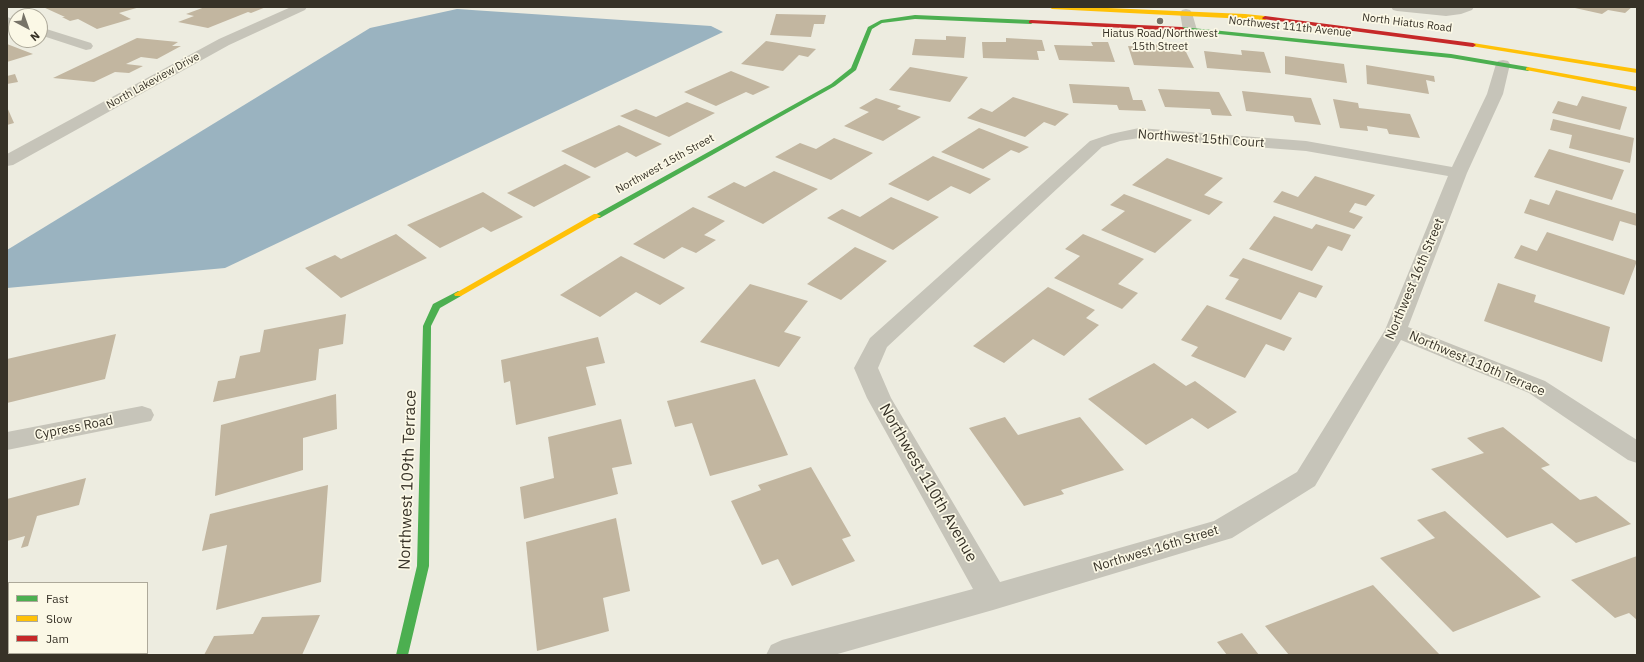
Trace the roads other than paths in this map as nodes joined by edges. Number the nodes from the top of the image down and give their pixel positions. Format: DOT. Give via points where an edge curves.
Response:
graph roads {
  1 [pos="301,7"];
  2 [pos="1052,7"];
  3 [pos="1397,7"];
  4 [pos="1468,7"];
  5 [pos="1184,10"];
  6 [pos="881,22"];
  7 [pos="1190,30"];
  8 [pos="48,34"];
  9 [pos="86,46"];
  10 [pos="1503,64"];
  11 [pos="1637,71"];
  12 [pos="1637,89"];
  13 [pos="7,161"];
  14 [pos="1458,173"];
  15 [pos="436,306"];
  16 [pos="1396,330"];
  17 [pos="866,368"];
  18 [pos="142,415"];
  19 [pos="7,441"];
  20 [pos="1637,453"];
  21 [pos="993,597"];
  22 [pos="402,655"];
  23 [pos="782,655"];
  1 -- 13 [label="street, North Lakeview Drive" via="224,42"];
  2 -- 5 [label="street, North Hiatus Road"];
  3 -- 4 [label="street" via="1446,12"];
  5 -- 7 [label="street"];
  5 -- 11 [label="street, North Hiatus Road" via="1393,33 1504,48"];
  6 -- 7 [label="street, Northwest 111th Avenue" via="915,17"];
  6 -- 15 [label="street, Northwest 15th Street" via="870,28 854,69 833,85"];
  7 -- 10 [label="street, Northwest 111th Avenue" via="1412,52"];
  8 -- 9 [label="street"];
  10 -- 12 [label="street, Northwest 111th Avenue"];
  10 -- 14 [label="street, Northwest 16th Street" via="1495,94"];
  14 -- 16 [label="street, Northwest 16th Street"];
  14 -- 17 [label="street, Northwest 15th Court" via="1306,146 1139,133 1117,137 1096,144 878,343"];
  15 -- 22 [label="street, Northwest 109th Terrace" via="427,326 423,566"];
  16 -- 20 [label="street, Northwest 110th Terrace" via="1536,387"];
  16 -- 21 [label="street, Northwest 16th Street" via="1306,479 1222,530"];
  17 -- 21 [label="street, Northwest 110th Avenue" via="879,398"];
  18 -- 19 [label="street, Cypress Road"];
  21 -- 23 [label="street, Northwest 16th Street"];
}
